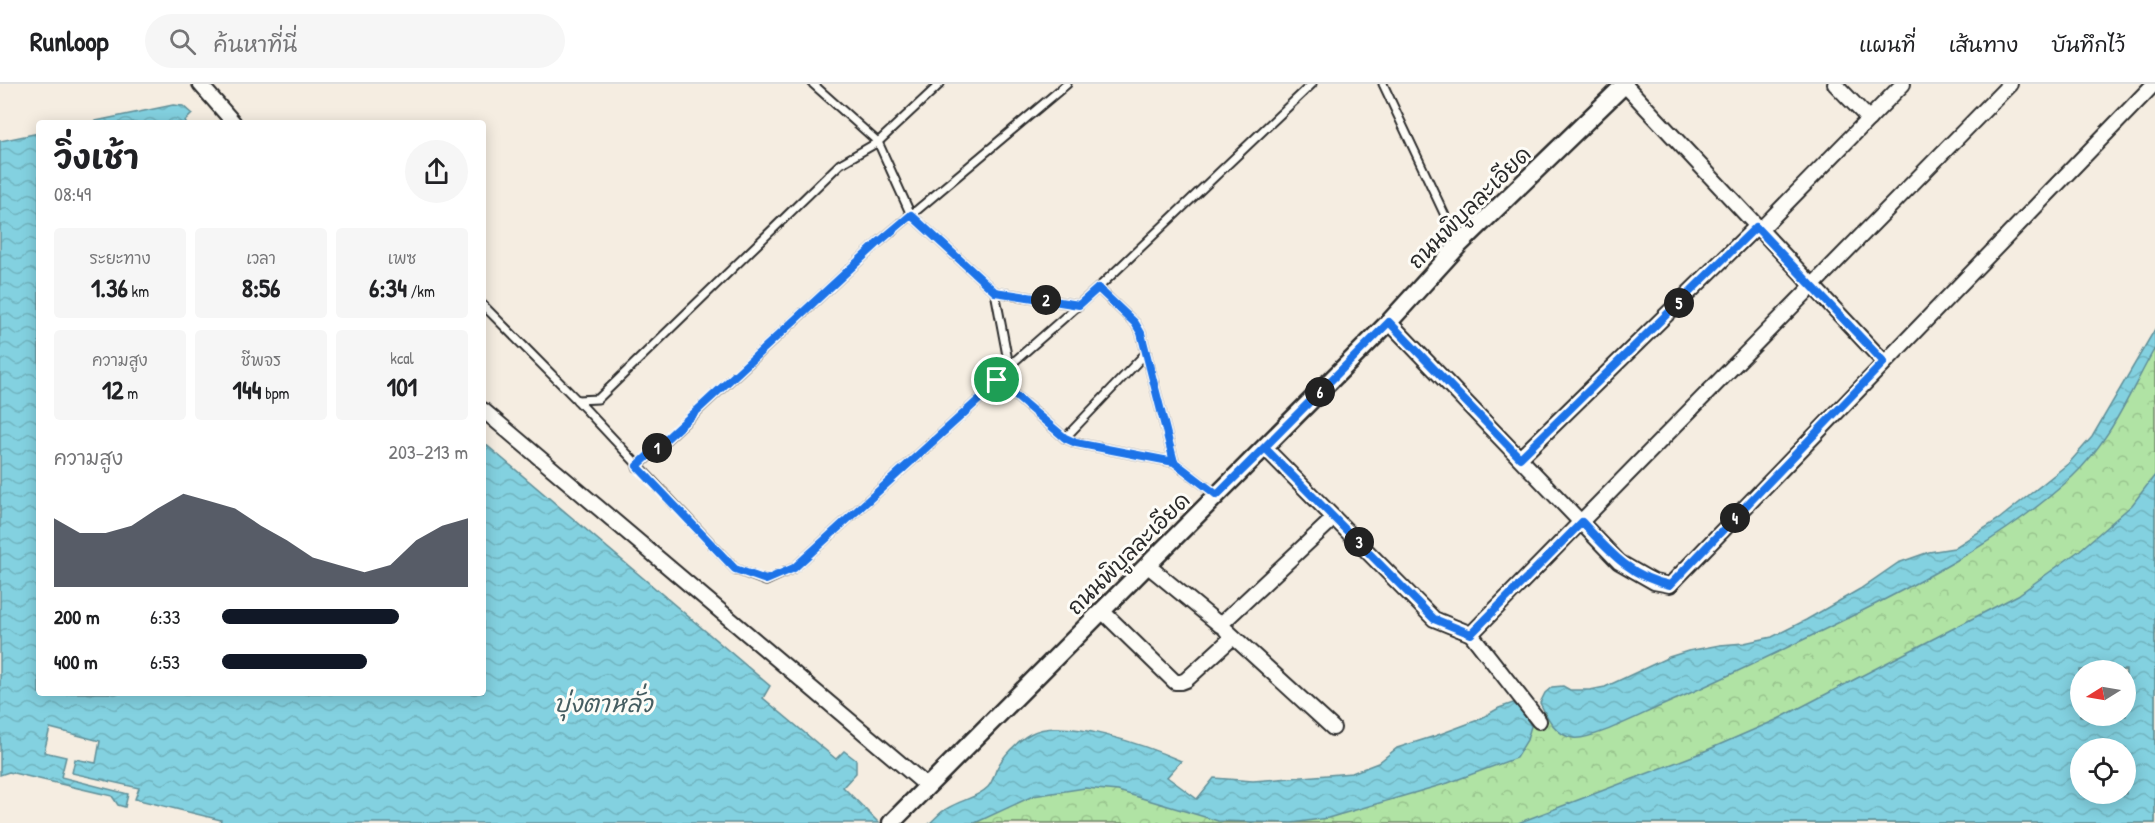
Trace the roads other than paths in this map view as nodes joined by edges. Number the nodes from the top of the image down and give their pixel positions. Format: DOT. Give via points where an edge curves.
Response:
graph roads {
  1 [pos="200,84"];
  2 [pos="813,84"];
  3 [pos="940,84"];
  4 [pos="1067,84"];
  5 [pos="1312,84"];
  6 [pos="1383,84"];
  7 [pos="1624,84"];
  8 [pos="1835,84"];
  9 [pos="1903,84"];
  10 [pos="2010,84"];
  11 [pos="2154,84"];
  12 [pos="1869,119"];
  13 [pos="231,120"];
  14 [pos="878,142"];
  15 [pos="911,215"];
  16 [pos="1758,228"];
  17 [pos="1460,245"];
  18 [pos="1812,286"];
  19 [pos="1098,288"];
  20 [pos="995,292"];
  21 [pos="1079,305"];
  22 [pos="486,307"];
  23 [pos="1389,322"];
  24 [pos="1146,353"];
  25 [pos="1884,362"];
  26 [pos="1009,366"];
  27 [pos="997,380"];
  28 [pos="577,400"];
  29 [pos="486,413"];
  30 [pos="1065,438"];
  31 [pos="1265,448"];
  32 [pos="1520,458"];
  33 [pos="1174,462"];
  34 [pos="637,466"];
  35 [pos="1217,495"];
  36 [pos="1334,518"];
  37 [pos="1582,522"];
  38 [pos="1148,565"];
  39 [pos="1101,611"];
  40 [pos="1220,625"];
  41 [pos="1471,634"];
  42 [pos="1233,637"];
  43 [pos="1539,721"];
  44 [pos="1333,728"];
  45 [pos="927,786"];
  46 [pos="891,823"];
  1 -- 13 [label="street"];
  2 -- 14 [label="lane"];
  3 -- 14 [label="lane"];
  4 -- 15 [label="lane"];
  5 -- 19 [label="lane"];
  6 -- 17 [label="lane"];
  7 -- 16 [label="street"];
  7 -- 17 [label="street, ถนนพิบูลละเอียด"];
  8 -- 12 [label="street"];
  9 -- 12 [label="street"];
  10 -- 18 [label="street"];
  11 -- 25 [label="street"];
  12 -- 16 [label="street"];
  14 -- 15 [label="lane"];
  14 -- 28 [label="lane" via="840,164 597,399"];
  15 -- 20 [label="lane"];
  15 -- 34 [label="lane"];
  16 -- 18 [label="street"];
  16 -- 32 [label="street"];
  17 -- 23 [label="street, ถนนพิบูลละเอียด"];
  18 -- 25 [label="street"];
  18 -- 37 [label="street"];
  19 -- 21 [label="lane"];
  19 -- 24 [label="lane" via="1135,323"];
  20 -- 21 [label="lane"];
  20 -- 26 [label="lane"];
  21 -- 26 [label="lane"];
  22 -- 28 [label="lane"];
  23 -- 31 [label="street, ถนนพิบูลละเอียด"];
  23 -- 32 [label="street"];
  24 -- 30 [label="lane"];
  24 -- 33 [label="lane"];
  25 -- 37 [label="street" via="1670,585 1654,582 1619,562"];
  26 -- 27 [label="lane"];
  27 -- 30 [label="lane"];
  27 -- 34 [label="lane" via="794,568 766,580 735,569"];
  28 -- 34 [label="lane"];
  29 -- 45 [label="street"];
  30 -- 33 [label="lane"];
  31 -- 35 [label="street, ถนนพิบูลละเอียด"];
  31 -- 36 [label="street"];
  32 -- 37 [label="street"];
  33 -- 35 [label="lane"];
  35 -- 38 [label="street, ถนนพิบูลละเอียด"];
  36 -- 40 [label="street"];
  36 -- 41 [label="street" via="1434,619"];
  37 -- 41 [label="street"];
  38 -- 39 [label="street, ถนนพิบูลละเอียด"];
  38 -- 40 [label="street"];
  39 -- 42 [label="street" via="1175,682 1186,680"];
  39 -- 45 [label="street, ถนนพิบูลละเอียด"];
  40 -- 42 [label="street"];
  41 -- 43 [label="street"];
  42 -- 44 [label="street"];
  45 -- 46 [label="street, ถนนพิบูลละเอียด"];
}
